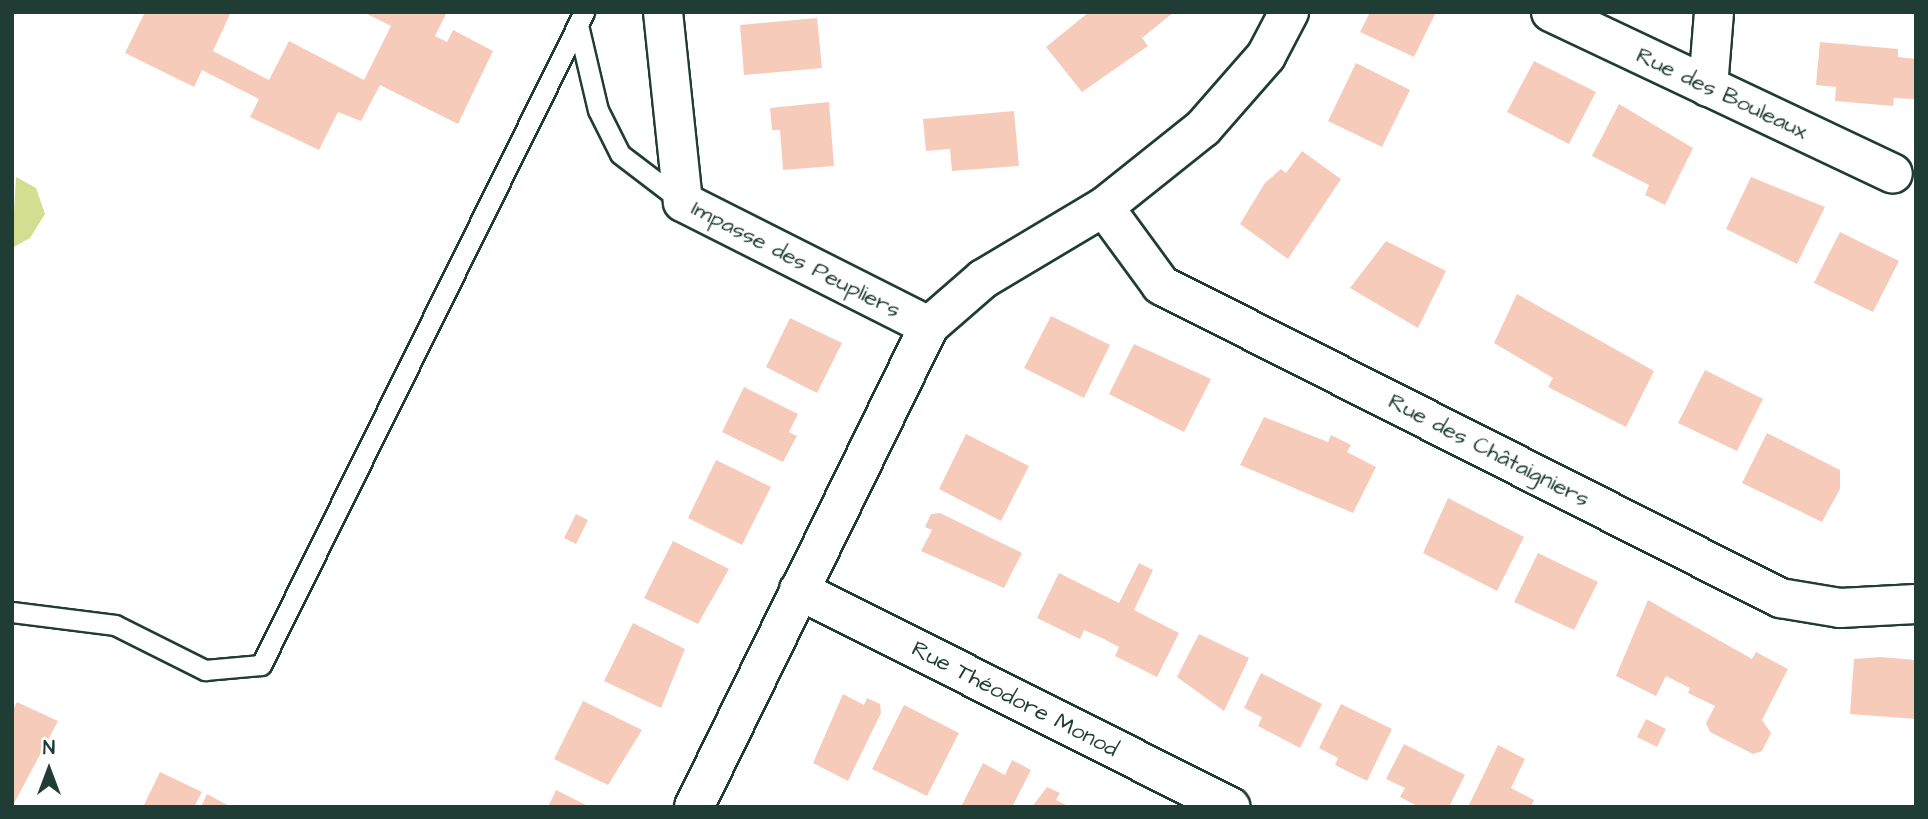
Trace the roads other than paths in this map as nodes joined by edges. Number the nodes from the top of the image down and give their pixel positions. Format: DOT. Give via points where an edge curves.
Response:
graph roads {
  1 [pos="663,12"];
  2 [pos="1289,12"];
  3 [pos="1551,12"];
  4 [pos="1714,12"];
  5 [pos="581,18"];
  6 [pos="1708,87"];
  7 [pos="1893,174"];
  8 [pos="683,202"];
  9 [pos="1104,208"];
  10 [pos="929,326"];
  11 [pos="799,590"];
  12 [pos="1916,604"];
  13 [pos="12,612"];
  14 [pos="1173,794"];
  15 [pos="694,807"];
  16 [pos="1230,807"];
  1 -- 8 [label="street, Impasse des Peupliers"];
  2 -- 9 [label="street" via="1266,56 1203,128"];
  3 -- 6 [label="street, Rue des Bouleaux"];
  4 -- 6 [label="street"];
  5 -- 8 [label="lane" via="598,110 620,154"];
  5 -- 13 [label="lane" via="261,664 205,670 115,625"];
  6 -- 7 [label="street, Rue des Bouleaux"];
  8 -- 10 [label="street, Impasse des Peupliers"];
  9 -- 10 [label="street" via="983,279"];
  9 -- 12 [label="street, Rue des Châtaigniers" via="1161,285 1780,598 1840,608"];
  10 -- 11 [label="street"];
  11 -- 14 [label="street, Rue Théodore Monod"];
  11 -- 15 [label="street"];
  14 -- 16 [label="street, Rue Théodore Monod"];
}
